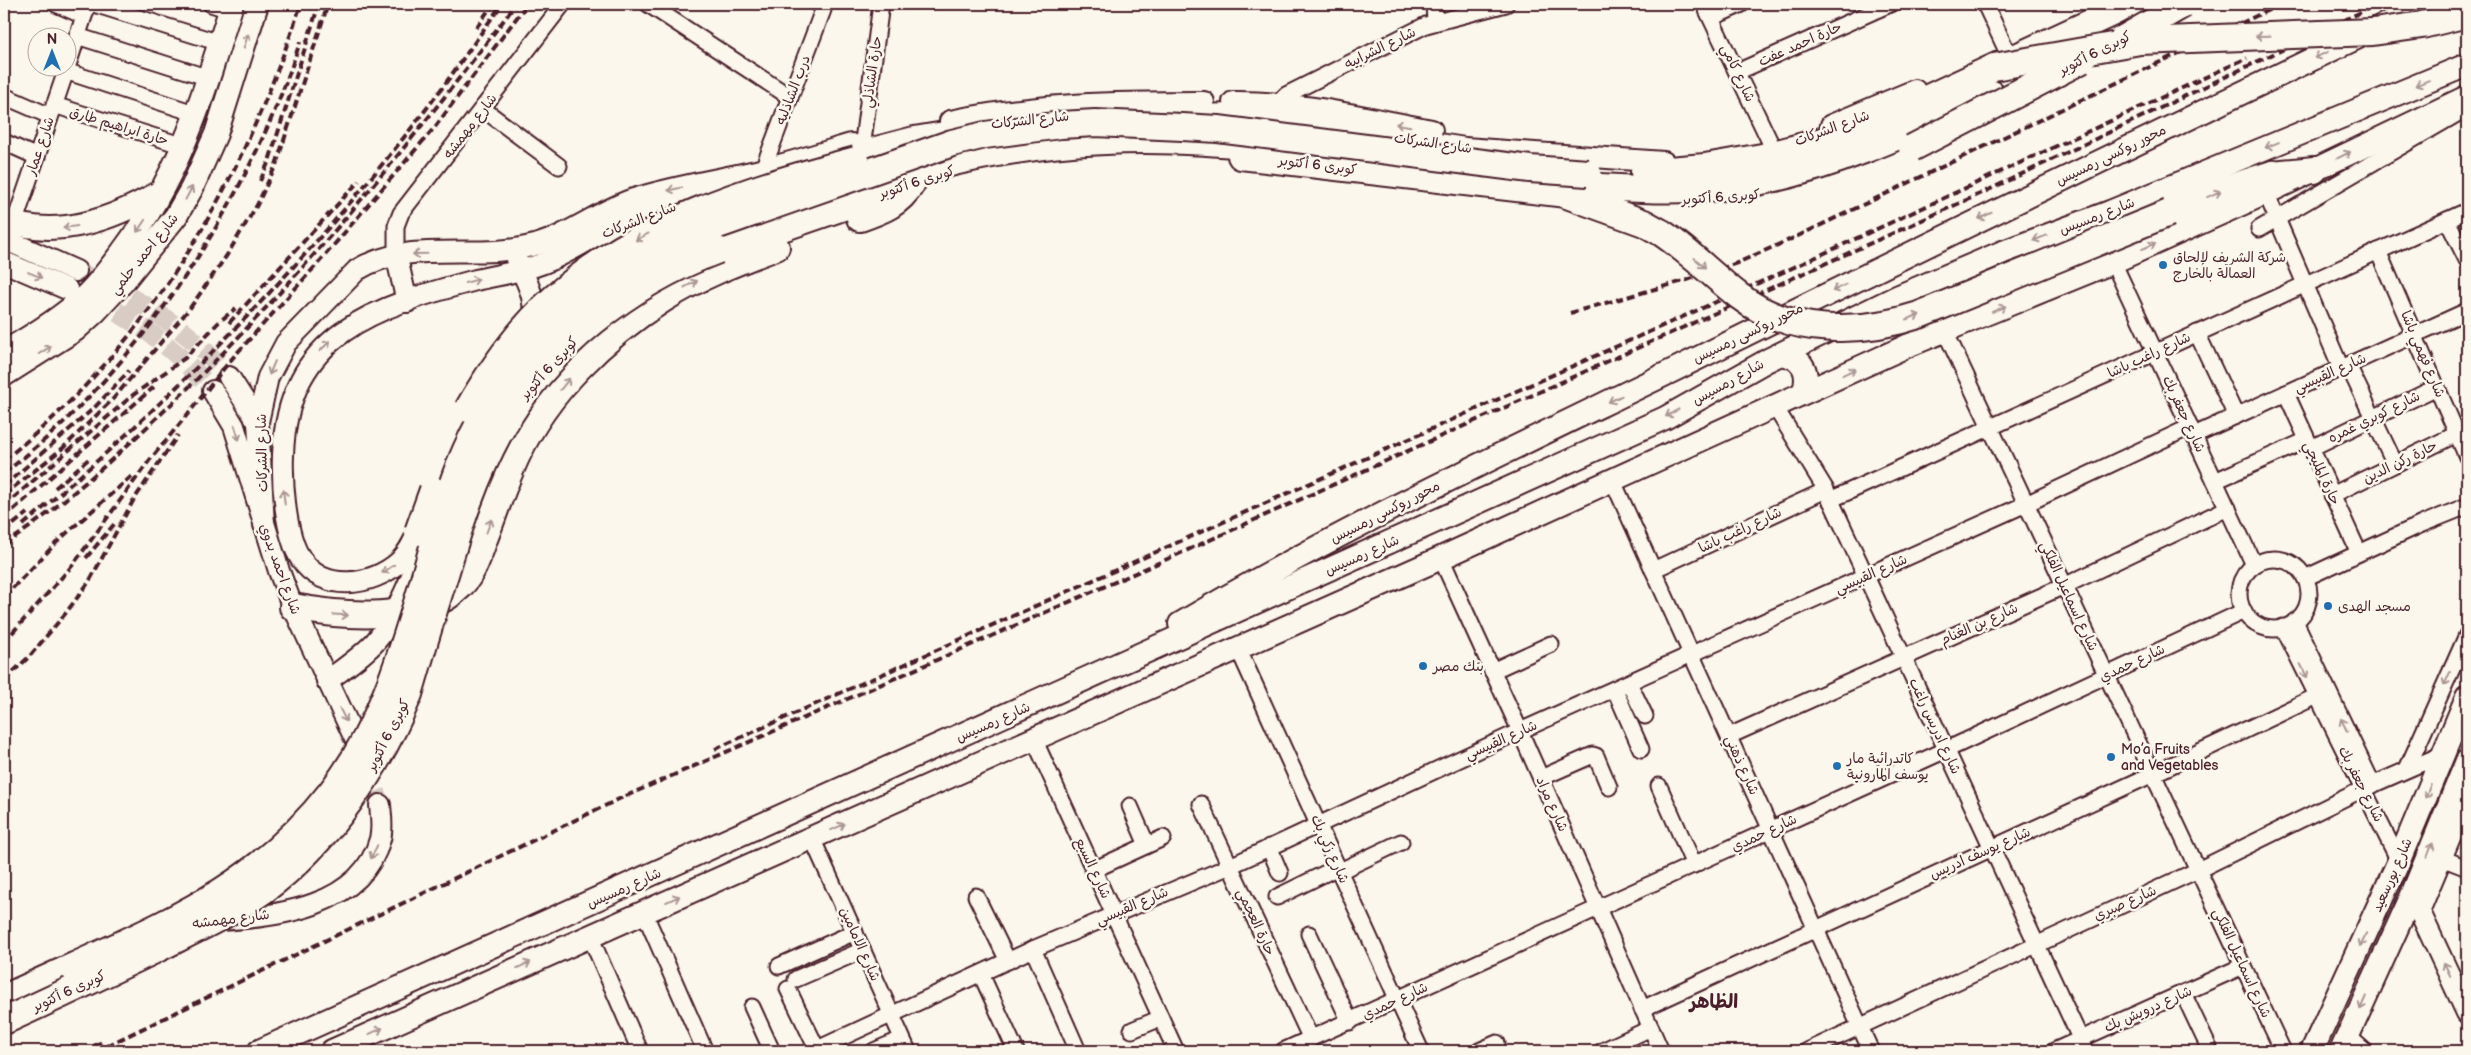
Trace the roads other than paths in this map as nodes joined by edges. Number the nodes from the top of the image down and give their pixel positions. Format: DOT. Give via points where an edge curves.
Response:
graph roads {
  1 [pos="56,4"];
  2 [pos="94,4"];
  3 [pos="258,4"];
  4 [pos="563,4"];
  5 [pos="648,4"];
  6 [pos="881,4"];
  7 [pos="1434,4"];
  8 [pos="1704,4"];
  9 [pos="1742,4"];
  10 [pos="1890,4"];
  11 [pos="1984,4"];
  12 [pos="2103,4"];
  13 [pos="2116,4"];
  14 [pos="2131,4"];
  15 [pos="2184,4"];
  16 [pos="2428,4"];
  17 [pos="1498,5"];
  18 [pos="224,6"];
  19 [pos="86,10"];
  20 [pos="823,10"];
  21 [pos="2467,14"];
  22 [pos="1712,18"];
  23 [pos="1435,22"];
  24 [pos="78,33"];
  25 [pos="78,36"];
  26 [pos="220,43"];
  27 [pos="2467,55"];
  28 [pos="2467,64"];
  29 [pos="2000,69"];
  30 [pos="78,72"];
  31 [pos="1737,72"];
  32 [pos="2446,74"];
  33 [pos="63,78"];
  34 [pos="209,78"];
  35 [pos="4,96"];
  36 [pos="790,97"];
  37 [pos="2467,97"];
  38 [pos="2467,108"];
  39 [pos="483,109"];
  40 [pos="1273,110"];
  41 [pos="52,111"];
  42 [pos="197,114"];
  43 [pos="863,141"];
  44 [pos="4,142"];
  45 [pos="1770,142"];
  46 [pos="1233,144"];
  47 [pos="184,146"];
  48 [pos="1283,150"];
  49 [pos="36,156"];
  50 [pos="823,162"];
  51 [pos="559,166"];
  52 [pos="763,170"];
  53 [pos="2314,170"];
  54 [pos="908,172"];
  55 [pos="164,191"];
  56 [pos="2266,193"];
  57 [pos="1564,194"];
  58 [pos="2467,211"];
  59 [pos="2277,218"];
  60 [pos="2447,220"];
  61 [pos="7,228"];
  62 [pos="2259,229"];
  63 [pos="512,250"];
  64 [pos="2378,251"];
  65 [pos="396,254"];
  66 [pos="2467,260"];
  67 [pos="4,262"];
  68 [pos="2113,262"];
  69 [pos="521,269"];
  70 [pos="76,271"];
  71 [pos="2305,284"];
  72 [pos="67,289"];
  73 [pos="1897,297"];
  74 [pos="406,302"];
  75 [pos="2467,311"];
  76 [pos="1945,331"];
  77 [pos="2196,333"];
  78 [pos="2414,335"];
  79 [pos="1907,346"];
  80 [pos="4,352"];
  81 [pos="2155,352"];
  82 [pos="1781,354"];
  83 [pos="2344,367"];
  84 [pos="4,375"];
  85 [pos="228,377"];
  86 [pos="2436,387"];
  87 [pos="213,391"];
  88 [pos="1804,392"];
  89 [pos="2286,393"];
  90 [pos="1775,407"];
  91 [pos="2236,416"];
  92 [pos="2373,418"];
  93 [pos="258,422"];
  94 [pos="1991,429"];
  95 [pos="2192,431"];
  96 [pos="2462,431"];
  97 [pos="2309,444"];
  98 [pos="2467,457"];
  99 [pos="2395,464"];
  100 [pos="1612,479"];
  101 [pos="2215,481"];
  102 [pos="2332,494"];
  103 [pos="1828,495"];
  104 [pos="2026,504"];
  105 [pos="2467,506"];
  106 [pos="2228,508"];
  107 [pos="264,525"];
  108 [pos="418,532"];
  109 [pos="2359,553"];
  110 [pos="1441,558"];
  111 [pos="2254,565"];
  112 [pos="1654,570"];
  113 [pos="1866,576"];
  114 [pos="2305,578"];
  115 [pos="2064,586"];
  116 [pos="293,607"];
  117 [pos="2244,611"];
  118 [pos="393,613"];
  119 [pos="2289,624"];
  120 [pos="2467,635"];
  121 [pos="1551,644"];
  122 [pos="1238,648"];
  123 [pos="1692,654"];
  124 [pos="1904,658"];
  125 [pos="1492,670"];
  126 [pos="2106,675"];
  127 [pos="327,681"];
  128 [pos="1079,683"];
  129 [pos="1629,683"];
  130 [pos="1615,690"];
  131 [pos="2317,696"];
  132 [pos="2467,697"];
  133 [pos="1645,716"];
  134 [pos="1520,731"];
  135 [pos="1729,736"];
  136 [pos="1034,739"];
  137 [pos="357,743"];
  138 [pos="1641,749"];
  139 [pos="1946,750"];
  140 [pos="2443,754"];
  141 [pos="2466,767"];
  142 [pos="2407,770"];
  143 [pos="2153,774"];
  144 [pos="1541,778"];
  145 [pos="1659,786"];
  146 [pos="1609,787"];
  147 [pos="2368,787"];
  148 [pos="2467,803"];
  149 [pos="1201,804"];
  150 [pos="380,805"];
  151 [pos="1130,806"];
  152 [pos="1318,824"];
  153 [pos="1771,829"];
  154 [pos="812,838"];
  155 [pos="1163,838"];
  156 [pos="1400,842"];
  157 [pos="1147,845"];
  158 [pos="1269,847"];
  159 [pos="1991,848"];
  160 [pos="2444,859"];
  161 [pos="2399,861"];
  162 [pos="1694,865"];
  163 [pos="1230,866"];
  164 [pos="2467,868"];
  165 [pos="1339,869"];
  166 [pos="1093,870"];
  167 [pos="2198,870"];
  168 [pos="1280,873"];
  169 [pos="976,896"];
  170 [pos="1277,897"];
  171 [pos="2416,904"];
  172 [pos="1598,908"];
  173 [pos="644,912"];
  174 [pos="1114,914"];
  175 [pos="1816,928"];
  176 [pos="855,932"];
  177 [pos="1309,934"];
  178 [pos="590,936"];
  179 [pos="2036,944"];
  180 [pos="1034,949"];
  181 [pos="863,950"];
  182 [pos="1008,961"];
  183 [pos="779,966"];
  184 [pos="2243,966"];
  185 [pos="981,974"];
  186 [pos="2183,993"];
  187 [pos="4,998"];
  188 [pos="1398,1000"];
  189 [pos="752,1007"];
  190 [pos="4,1008"];
  191 [pos="1642,1009"];
  192 [pos="2467,1013"];
  193 [pos="4,1014"];
  194 [pos="891,1016"];
  195 [pos="1161,1018"];
  196 [pos="4,1021"];
  197 [pos="1350,1022"];
  198 [pos="1860,1026"];
  199 [pos="1651,1028"];
  200 [pos="1132,1030"];
  201 [pos="1311,1039"];
  202 [pos="1497,1043"];
  203 [pos="2344,1044"];
  204 [pos="905,1045"];
  205 [pos="2083,1045"];
  206 [pos="2209,1048"];
  207 [pos="815,1050"];
  208 [pos="259,1051"];
  209 [pos="332,1051"];
  210 [pos="640,1051"];
  211 [pos="705,1051"];
  212 [pos="772,1051"];
  213 [pos="874,1051"];
  214 [pos="1016,1051"];
  215 [pos="1078,1051"];
  216 [pos="1176,1051"];
  217 [pos="1283,1051"];
  218 [pos="1421,1051"];
  219 [pos="1479,1051"];
  220 [pos="1602,1051"];
  221 [pos="1661,1051"];
  222 [pos="1807,1051"];
  223 [pos="1871,1051"];
  224 [pos="2054,1051"];
  225 [pos="2283,1051"];
  226 [pos="2312,1051"];
  227 [pos="2365,1051"];
  1 -- 19 [label="street"];
  2 -- 26 [label="street"];
  84 -- 3 [label="main road, شارع احمد حلمي, one-way" via="75,330 96,311 176,216 216,134"];
  4 -- 39 [label="street, شارع مهمشه"];
  5 -- 36 [label="street"];
  6 -- 43 [label="street, حارة الشاذلي"];
  7 -- 23 [label="street"];
  8 -- 22 [label="street, شارع كامي"];
  9 -- 22 [label="street"];
  10 -- 31 [label="street, حارة احمد عفت"];
  11 -- 29 [label="street"];
  12 -- 29 [label="main road, شارع الشركات"];
  13 -- 40 [label="main road, شارع الشركات" via="1839,128 1769,149 1705,161 1648,162 1465,148"];
  14 -- 29 [label="highway, كوبرى 6 أكتوبر, bridge"];
  15 -- 57 [label="highway, كوبرى 6 أكتوبر, bridge" via="2126,38 1912,148 1838,178 1778,193 1716,199 1655,201"];
  16 -- 128 [label="main road, محور روكسى رمسيس, one-way" via="2123,148 1323,543"];
  17 -- 23 [label="street, شارع الشرابيه"];
  18 -- 26 [label="main road, شارع احمد حلمي"];
  19 -- 24 [label="street, شارع عمار"];
  20 -- 36 [label="street, درب الشاذليه"];
  21 -- 29 [label="highway, one-way, bridge" via="2373,32 2140,41"];
  22 -- 31 [label="street, شارع كامي"];
  23 -- 40 [label="street, شارع الشرابيه" via="1286,95"];
  25 -- 34 [label="street"];
  26 -- 34 [label="main road, شارع احمد حلمي"];
  27 -- 32 [label="main road"];
  28 -- 32 [label="main road, شارع رمسيس"];
  29 -- 45 [label="main road, شارع الشركات"];
  29 -- 48 [label="highway" via="1883,143 1830,163 1755,183 1634,188 1567,184"];
  29 -- 54 [label="highway, كوبرى 6 أكتوبر, bridge" via="1874,123 1819,142 1724,164 1647,172 1588,173 1530,168 1218,129 1095,123 986,135 952,143"];
  30 -- 42 [label="street"];
  31 -- 45 [label="street, شارع كامي"];
  32 -- 73 [label="main road, شارع رمسيس, one-way"];
  33 -- 41 [label="street, شارع عمار"];
  34 -- 42 [label="main road, شارع احمد حلمي"];
  35 -- 41 [label="street, حارة ابراهيم طارق"];
  36 -- 52 [label="street, درب الشاذليه"];
  53 -- 37 [label="main road, one-way"];
  38 -- 59 [label="street"];
  39 -- 51 [label="street"];
  39 -- 65 [label="street, شارع مهمشه" via="401,213 396,226"];
  40 -- 43 [label="main road, شارع الشركات" via="1114,102 1059,104 983,114"];
  45 -- 40 [label="main road, شارع الشركات, one-way" via="1682,156 1589,152"];
  40 -- 46 [label="main road" via="1258,133"];
  40 -- 48 [label="main road" via="1270,135"];
  40 -- 50 [label="main road, شارع الشركات" via="1244,114 1057,116 914,137"];
  40 -- 50 [label="main road" via="1250,129 1228,133 1115,134 1020,142 944,157 869,177 840,172"];
  41 -- 47 [label="street, حارة ابراهيم طارق"];
  41 -- 49 [label="street, شارع عمار"];
  42 -- 47 [label="main road, شارع احمد حلمي"];
  43 -- 52 [label="main road, شارع الشركات"];
  44 -- 49 [label="street"];
  46 -- 48 [label="highway"];
  46 -- 193 [label="highway, bridge" via="1167,140 1069,142 962,159 884,180 743,229 652,270 608,296 576,321 544,353 512,396 481,452 452,526 397,711 372,760 345,802 308,843 265,880 202,921"];
  47 -- 55 [label="main road, شارع احمد حلمي"];
  49 -- 61 [label="street, شارع عمار"];
  50 -- 69 [label="main road, شارع الشركات" via="644,215 540,265"];
  52 -- 63 [label="main road, شارع الشركات, one-way" via="633,200 559,237"];
  53 -- 56 [label="main road"];
  57 -- 53 [label="highway, one-way, bridge" via="1662,233 1741,298 1765,311 1792,322 1824,328 1868,328 1894,323 2226,189 2265,176"];
  54 -- 57 [label="highway, كوبرى 6 أكتوبر" via="949,171 1071,151 1148,150 1228,154"];
  54 -- 108 [label="highway, one-way, bridge" via="891,156 860,159 812,171 702,209 620,249 584,273 553,298 489,373 456,430"];
  118 -- 54 [label="highway, one-way" via="449,595 472,572 517,454 541,414 567,380 598,348 664,298 752,256 893,205 904,196"];
  54 -- 187 [label="highway, كوبرى 6 أكتوبر, bridge" via="683,239 612,277 557,323 524,359 479,425 447,499 389,692 355,759 309,820 282,846 222,893 190,912"];
  54 -- 196 [label="highway, كوبرى 6 أكتوبر, bridge" via="694,259 626,296 574,338 519,402 499,433 465,509 410,694 386,745 342,811 290,868 237,908"];
  55 -- 61 [label="main road, one-way" via="131,209 77,226"];
  55 -- 80 [label="main road, شارع احمد حلمي, one-way" via="128,244 85,296"];
  56 -- 59 [label="street"];
  68 -- 56 [label="main road, one-way"];
  58 -- 60 [label="street, شارع راغب باشا"];
  59 -- 62 [label="street"];
  59 -- 71 [label="street"];
  60 -- 64 [label="street, شارع راغب باشا"];
  60 -- 66 [label="street"];
  61 -- 70 [label="main road"];
  63 -- 65 [label="main road, شارع الشركات, one-way"];
  63 -- 69 [label="main road"];
  64 -- 71 [label="street, شارع راغب باشا"];
  64 -- 78 [label="street, شارع فهمي باشا"];
  65 -- 74 [label="main road"];
  65 -- 93 [label="main road, شارع الشركات, one-way" via="371,261 357,270 286,343 268,377"];
  67 -- 72 [label="main road, one-way"];
  76 -- 68 [label="main road, one-way"];
  68 -- 81 [label="street, شارع جعفر بك"];
  74 -- 69 [label="main road, شارع الشركات, one-way"];
  69 -- 118 [label="main road" via="534,299 530,330 468,428 421,552"];
  71 -- 77 [label="street, شارع راغب باشا"];
  71 -- 83 [label="street"];
  73 -- 79 [label="main road" via="1887,315 1887,325 1898,342"];
  73 -- 82 [label="main road, شارع رمسيس"];
  108 -- 74 [label="main road, شارع الشركات, one-way" via="400,560 380,575 356,582 324,579 300,558 286,510 282,474 283,439 289,405 301,378 318,354 339,333 364,318"];
  75 -- 78 [label="street, شارع القبيسي"];
  76 -- 79 [label="main road"];
  76 -- 94 [label="street, شارع اسماعيل الفلكي"];
  77 -- 81 [label="street, شارع راغب باشا"];
  77 -- 91 [label="street"];
  78 -- 83 [label="street, شارع القبيسي"];
  78 -- 86 [label="street, شارع فهمي باشا"];
  88 -- 79 [label="main road, one-way"];
  81 -- 94 [label="street, شارع راغب باشا"];
  81 -- 95 [label="street, شارع جعفر بك"];
  82 -- 88 [label="main road" via="1800,361 1806,371"];
  82 -- 128 [label="main road, شارع رمسيس, one-way" via="1664,418"];
  83 -- 89 [label="street, شارع القبيسي"];
  83 -- 92 [label="street"];
  85 -- 93 [label="main road"];
  86 -- 92 [label="street, شارع كوبري غمره"];
  86 -- 96 [label="street, شارع فهمي باشا"];
  87 -- 107 [label="main road, شارع احمد بدوي, one-way" via="234,426"];
  88 -- 90 [label="main road"];
  89 -- 91 [label="street, شارع القبيسي"];
  89 -- 97 [label="street, حارة المليجي"];
  90 -- 100 [label="main road"];
  90 -- 103 [label="street, شارع ادريس راغب"];
  91 -- 95 [label="street, شارع القبيسي"];
  92 -- 97 [label="street, شارع كوبري غمره"];
  92 -- 99 [label="street"];
  93 -- 107 [label="main road, شارع الشركات"];
  94 -- 103 [label="street, شارع راغب باشا"];
  94 -- 104 [label="street, شارع اسماعيل الفلكي"];
  95 -- 101 [label="street, شارع جعفر بك"];
  95 -- 104 [label="street, شارع القبيسي"];
  96 -- 98 [label="street, شارع فهمي باشا"];
  96 -- 99 [label="street, حارة ركن الدين"];
  97 -- 101 [label="street, شارع كوبري غمره"];
  97 -- 102 [label="street, حارة المليجي"];
  99 -- 102 [label="street, حارة ركن الدين"];
  100 -- 110 [label="main road"];
  100 -- 112 [label="street, شارع ذهني"];
  101 -- 106 [label="street, شارع جعفر بك"];
  102 -- 109 [label="street, حارة المليجي"];
  103 -- 112 [label="street, شارع راغب باشا"];
  103 -- 113 [label="street, شارع ادريس راغب"];
  104 -- 113 [label="street, شارع القبيسي"];
  104 -- 115 [label="street, شارع اسماعيل الفلكي"];
  105 -- 109 [label="street"];
  106 -- 111 [label="street, شارع جعفر بك"];
  106 -- 115 [label="street, شارع بن الغنام"];
  107 -- 116 [label="main road, شارع احمد بدوي"];
  109 -- 114 [label="street"];
  110 -- 122 [label="main road"];
  110 -- 125 [label="street, شارع مراد"];
  111 -- 114 [label="street" via="2272,559 2282,560 2299,570"];
  111 -- 117 [label="street" via="2241,581 2240,602"];
  112 -- 123 [label="street, شارع ذهني"];
  113 -- 123 [label="street, شارع القبيسي"];
  113 -- 124 [label="street, شارع ادريس راغب"];
  114 -- 119 [label="street" via="2308,602 2303,613"];
  115 -- 124 [label="street, شارع بن الغنام"];
  115 -- 126 [label="street, شارع اسماعيل الفلكي"];
  116 -- 118 [label="highway, one-way" via="328,614"];
  116 -- 127 [label="main road, شارع احمد بدوي"];
  117 -- 119 [label="street" via="2265,627"];
  117 -- 126 [label="street, شارع حمدي"];
  118 -- 127 [label="main road" via="376,641"];
  119 -- 131 [label="street, شارع جعفر بك, one-way"];
  147 -- 119 [label="street, شارع جعفر بك, one-way"];
  120 -- 142 [label="street, one-way"];
  121 -- 125 [label="street"];
  122 -- 136 [label="main road"];
  122 -- 152 [label="street, شارع زكي بك"];
  123 -- 129 [label="street, شارع القبيسي"];
  123 -- 135 [label="street, شارع ذهني"];
  124 -- 135 [label="street, شارع بن الغنام"];
  124 -- 139 [label="street, شارع ادريس راغب"];
  125 -- 134 [label="street, شارع مراد"];
  126 -- 139 [label="street, شارع حمدي"];
  126 -- 143 [label="street, شارع اسماعيل الفلكي"];
  127 -- 137 [label="main road, شارع احمد بدوي, one-way"];
  128 -- 208 [label="main road, شارع رمسيس"];
  129 -- 130 [label="street, شارع القبيسي"];
  129 -- 133 [label="street"];
  130 -- 134 [label="street, شارع القبيسي"];
  130 -- 138 [label="street"];
  131 -- 143 [label="street, شارع يوسف ادريس"];
  131 -- 147 [label="street, شارع جعفر بك"];
  132 -- 140 [label="main road, شارع بورسعيد"];
  134 -- 144 [label="street, شارع مراد"];
  134 -- 152 [label="street, شارع القبيسي"];
  135 -- 153 [label="street, شارع ذهني"];
  154 -- 136 [label="main road, one-way"];
  136 -- 166 [label="street, شارع السبع"];
  139 -- 153 [label="street, شارع حمدي"];
  139 -- 159 [label="street, شارع ادريس راغب"];
  140 -- 142 [label="street, شارع صبري"];
  140 -- 161 [label="main road, شارع بورسعيد, one-way"];
  171 -- 141 [label="main road, شارع بورسعيد, one-way"];
  142 -- 147 [label="street, شارع صبري"];
  143 -- 159 [label="street, شارع يوسف ادريس"];
  143 -- 167 [label="street, شارع اسماعيل الفلكي"];
  144 -- 146 [label="street" via="1593,755"];
  144 -- 172 [label="street, شارع مراد"];
  145 -- 162 [label="street"];
  147 -- 161 [label="street, شارع جعفر بك"];
  147 -- 167 [label="street, شارع صبري"];
  148 -- 160 [label="street"];
  149 -- 163 [label="street, حارة العجمي"];
  150 -- 190 [label="main road, شارع مهمشه, one-way" via="382,828 377,848 362,873 333,896 285,912 184,924"];
  151 -- 157 [label="street"];
  152 -- 158 [label="street, شارع القبيسي"];
  152 -- 165 [label="street, شارع زكي بك"];
  153 -- 162 [label="street, شارع حمدي"];
  153 -- 175 [label="street, شارع ذهني"];
  173 -- 154 [label="main road, one-way"];
  154 -- 176 [label="street, شارع الامامين"];
  155 -- 157 [label="street"];
  156 -- 165 [label="street"];
  157 -- 166 [label="street"];
  158 -- 163 [label="street, شارع القبيسي"];
  158 -- 168 [label="street"];
  159 -- 175 [label="street, شارع يوسف ادريس"];
  159 -- 179 [label="street, شارع ادريس راغب"];
  160 -- 164 [label="street"];
  160 -- 171 [label="street"];
  161 -- 226 [label="main road, شارع بورسعيد, one-way"];
  162 -- 172 [label="street, شارع حمدي"];
  163 -- 174 [label="street, شارع القبيسي"];
  163 -- 201 [label="street, حارة العجمي"];
  165 -- 170 [label="street"];
  165 -- 188 [label="street, شارع زكي بك"];
  166 -- 174 [label="street, شارع السبع"];
  167 -- 179 [label="street, شارع صبري"];
  167 -- 184 [label="street, شارع اسماعيل الفلكي"];
  169 -- 182 [label="street"];
  192 -- 171 [label="main road, one-way"];
  171 -- 203 [label="main road, شارع بورسعيد, one-way"];
  172 -- 188 [label="street, شارع حمدي"];
  172 -- 191 [label="street, شارع مراد"];
  173 -- 178 [label="main road"];
  173 -- 211 [label="street"];
  174 -- 180 [label="street, شارع القبيسي"];
  174 -- 195 [label="street, شارع السبع"];
  175 -- 191 [label="street, شارع يوسف ادريس"];
  175 -- 198 [label="street, شارع ذهني"];
  176 -- 181 [label="street, شارع الامامين"];
  176 -- 183 [label="street"];
  177 -- 197 [label="street"];
  209 -- 178 [label="main road, one-way"];
  178 -- 210 [label="street"];
  179 -- 198 [label="street, شارع صبري"];
  179 -- 205 [label="street, شارع ادريس راغب"];
  180 -- 182 [label="street, شارع القبيسي"];
  180 -- 215 [label="street"];
  181 -- 194 [label="street, شارع الامامين"];
  181 -- 207 [label="street" via="792,984"];
  182 -- 185 [label="street, شارع القبيسي"];
  184 -- 186 [label="street, شارع درويش بك"];
  184 -- 225 [label="street, شارع اسماعيل الفلكي"];
  185 -- 194 [label="street, شارع القبيسي"];
  185 -- 214 [label="street"];
  186 -- 205 [label="street, شارع درويش بك"];
  186 -- 206 [label="street"];
  188 -- 197 [label="street, شارع حمدي"];
  188 -- 218 [label="street, شارع زكي بك"];
  189 -- 212 [label="street"];
  191 -- 199 [label="street, شارع مراد"];
  194 -- 204 [label="street, شارع الامامين"];
  194 -- 207 [label="street, شارع القبيسي"];
  195 -- 200 [label="street"];
  195 -- 216 [label="street, شارع السبع"];
  197 -- 201 [label="street, شارع حمدي"];
  198 -- 222 [label="street, شارع صبري"];
  198 -- 223 [label="street, شارع ذهني"];
  199 -- 220 [label="street"];
  199 -- 221 [label="street, شارع مراد"];
  201 -- 217 [label="street, شارع حمدي"];
  202 -- 219 [label="street"];
  203 -- 227 [label="street"];
  204 -- 213 [label="street"];
  205 -- 224 [label="street, شارع درويش بك"];
}
